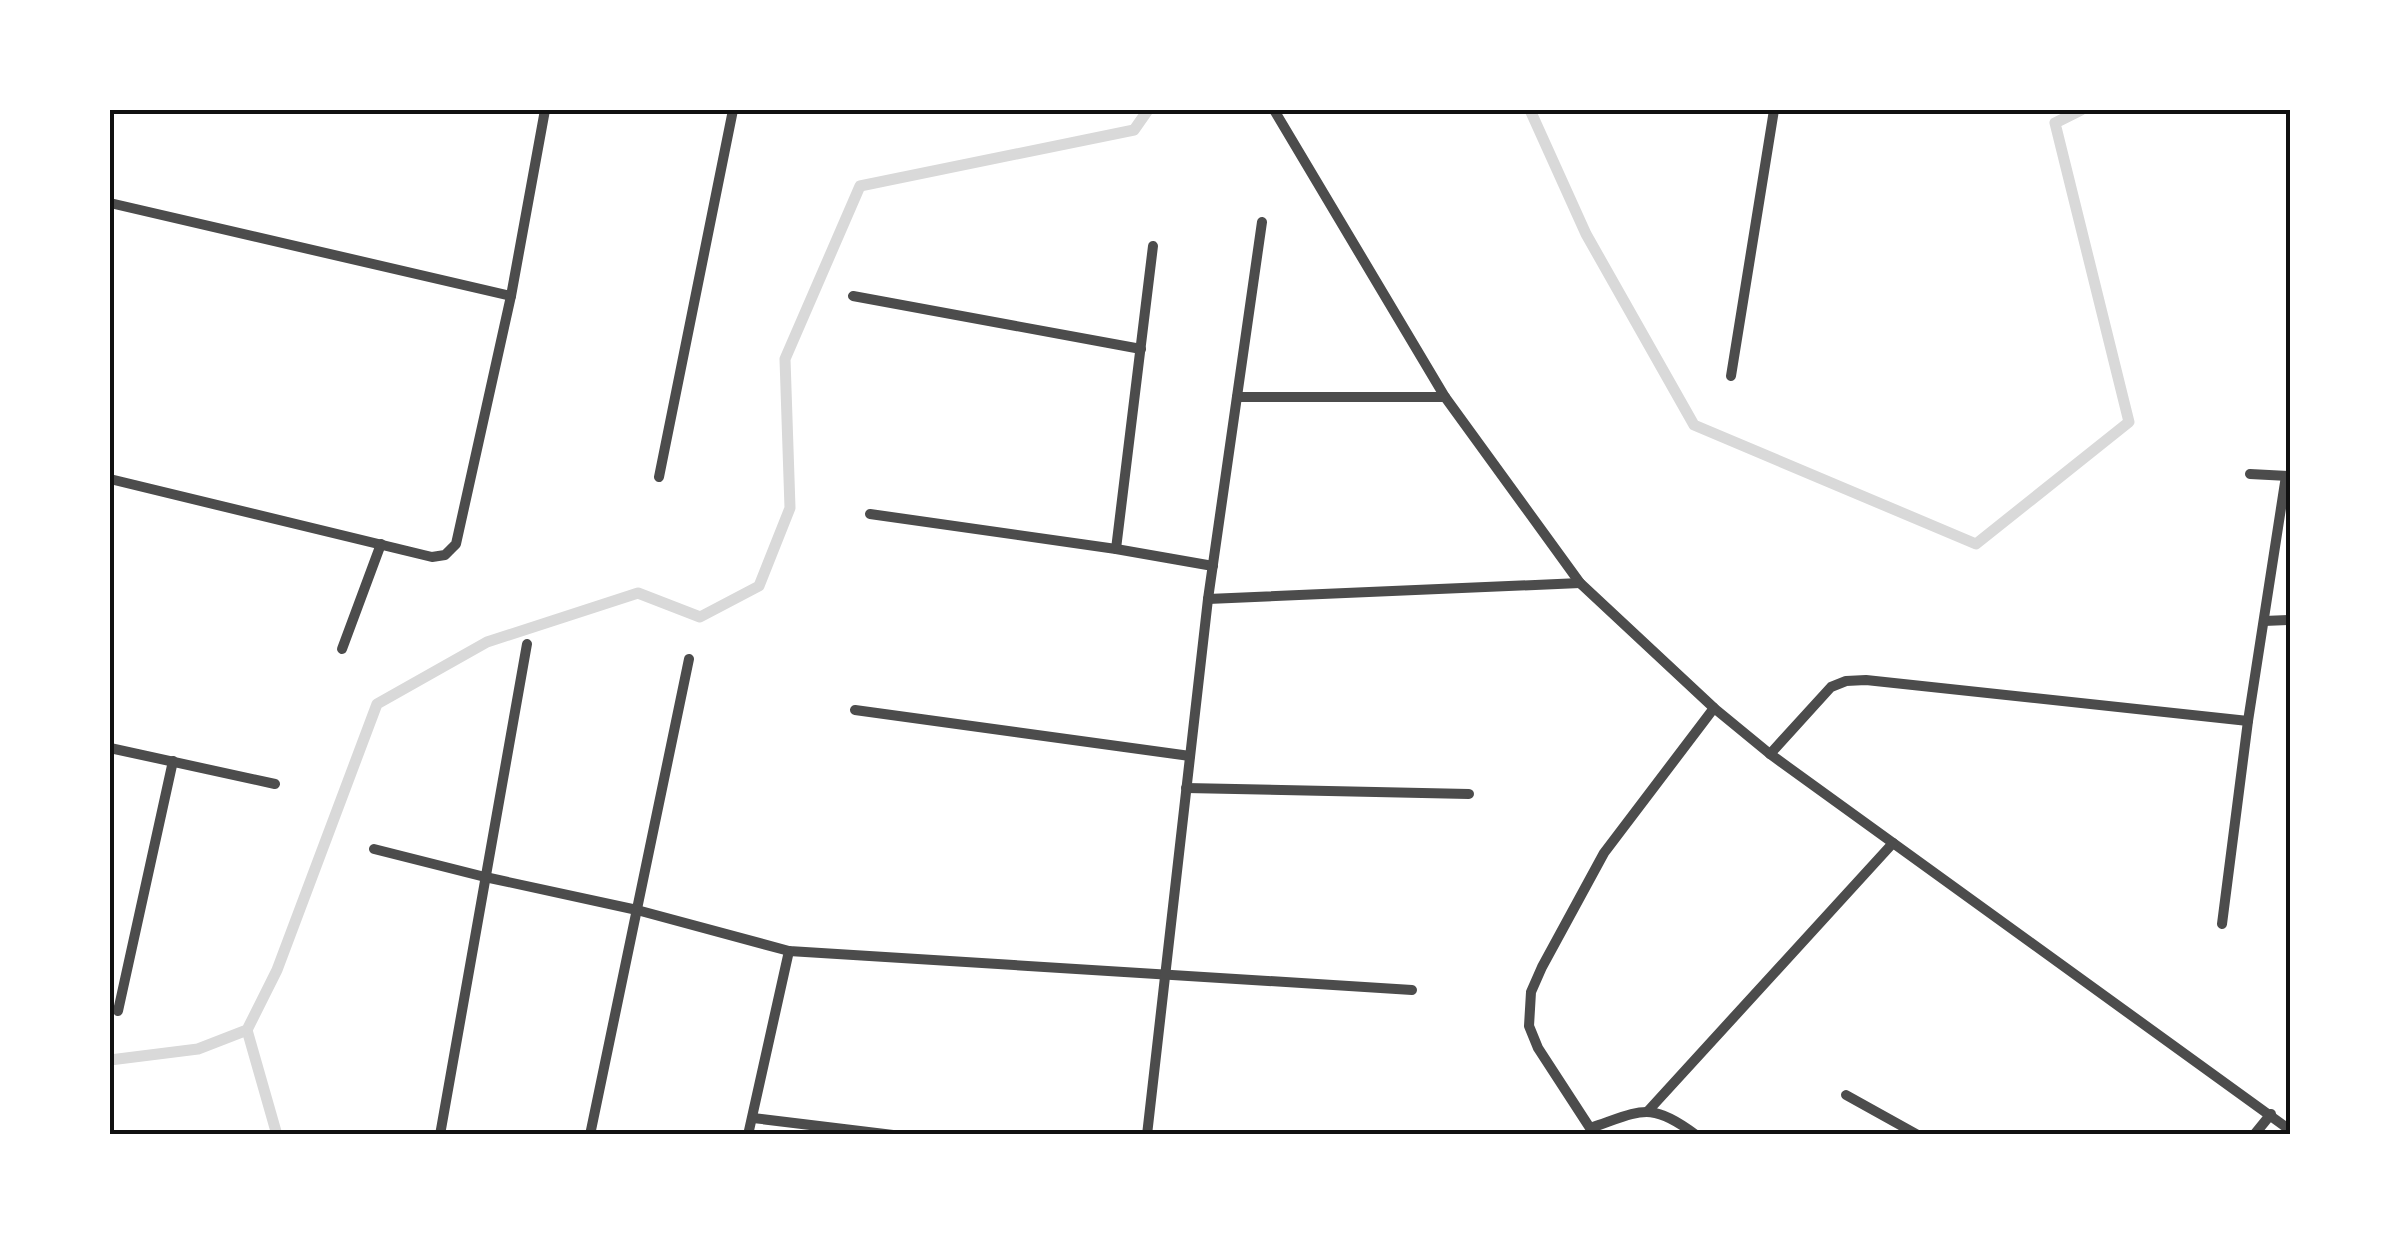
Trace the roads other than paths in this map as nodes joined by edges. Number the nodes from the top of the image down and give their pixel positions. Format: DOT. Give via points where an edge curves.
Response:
graph roads {
  1 [pos="545,110"];
  2 [pos="732,110"];
  3 [pos="1274,110"];
  4 [pos="1774,110"];
  5 [pos="110,203"];
  6 [pos="1262,222"];
  7 [pos="1153,246"];
  8 [pos="511,296"];
  9 [pos="853,296"];
  10 [pos="1141,349"];
  11 [pos="1731,376"];
  12 [pos="1237,397"];
  13 [pos="1445,397"];
  14 [pos="2250,474"];
  15 [pos="2288,476"];
  16 [pos="659,477"];
  17 [pos="110,479"];
  18 [pos="870,514"];
  19 [pos="381,544"];
  20 [pos="1116,549"];
  21 [pos="1213,566"];
  22 [pos="1580,583"];
  23 [pos="1208,599"];
  24 [pos="2290,620"];
  25 [pos="2264,621"];
  26 [pos="527,644"];
  27 [pos="342,649"];
  28 [pos="689,659"];
  29 [pos="1714,708"];
  30 [pos="855,710"];
  31 [pos="2248,721"];
  32 [pos="110,748"];
  33 [pos="1770,754"];
  34 [pos="1190,756"];
  35 [pos="174,762"];
  36 [pos="275,784"];
  37 [pos="1186,788"];
  38 [pos="1469,794"];
  39 [pos="1893,843"];
  40 [pos="374,849"];
  41 [pos="484,876"];
  42 [pos="638,910"];
  43 [pos="2222,924"];
  44 [pos="790,951"];
  45 [pos="1165,974"];
  46 [pos="1412,990"];
  47 [pos="118,1011"];
  48 [pos="1846,1095"];
  49 [pos="1648,1110"];
  50 [pos="2271,1114"];
  51 [pos="753,1118"];
  52 [pos="2290,1130"];
  53 [pos="440,1135"];
  54 [pos="590,1135"];
  55 [pos="748,1135"];
  56 [pos="892,1135"];
  57 [pos="1147,1135"];
  58 [pos="1696,1135"];
  59 [pos="1918,1135"];
  60 [pos="2254,1135"];
  1 -- 8 [label="street"];
  2 -- 16 [label="street"];
  3 -- 13 [label="street"];
  4 -- 11 [label="street"];
  5 -- 8 [label="street"];
  6 -- 12 [label="street"];
  7 -- 10 [label="street"];
  8 -- 19 [label="street" via="456,544 445,556 432,557"];
  9 -- 10 [label="street"];
  10 -- 20 [label="street"];
  12 -- 13 [label="street"];
  12 -- 21 [label="street"];
  13 -- 22 [label="street"];
  14 -- 15 [label="street"];
  15 -- 25 [label="street"];
  17 -- 19 [label="street"];
  18 -- 20 [label="street"];
  19 -- 27 [label="street"];
  20 -- 21 [label="street"];
  21 -- 23 [label="street"];
  22 -- 23 [label="street"];
  22 -- 29 [label="street"];
  23 -- 34 [label="street"];
  24 -- 25 [label="street"];
  25 -- 31 [label="street"];
  26 -- 41 [label="street"];
  28 -- 42 [label="street"];
  29 -- 33 [label="street"];
  29 -- 49 [label="street" via="1604,853 1532,992 1529,1026 1538,1048 1590,1128"];
  30 -- 34 [label="street"];
  31 -- 33 [label="street" via="1846,681 1831,687"];
  31 -- 43 [label="street"];
  32 -- 35 [label="street"];
  33 -- 39 [label="street"];
  34 -- 37 [label="street"];
  35 -- 36 [label="street"];
  35 -- 47 [label="street"];
  37 -- 38 [label="street"];
  37 -- 45 [label="street"];
  39 -- 49 [label="street"];
  39 -- 50 [label="street"];
  40 -- 41 [label="street"];
  41 -- 42 [label="street"];
  41 -- 53 [label="street"];
  42 -- 44 [label="street"];
  42 -- 54 [label="street"];
  44 -- 45 [label="street"];
  44 -- 51 [label="street"];
  45 -- 46 [label="street"];
  45 -- 57 [label="street"];
  48 -- 59 [label="street"];
  49 -- 58 [label="street" via="1672,1116"];
  50 -- 52 [label="street"];
  50 -- 60 [label="street"];
  51 -- 55 [label="street"];
  51 -- 56 [label="street"];
}
